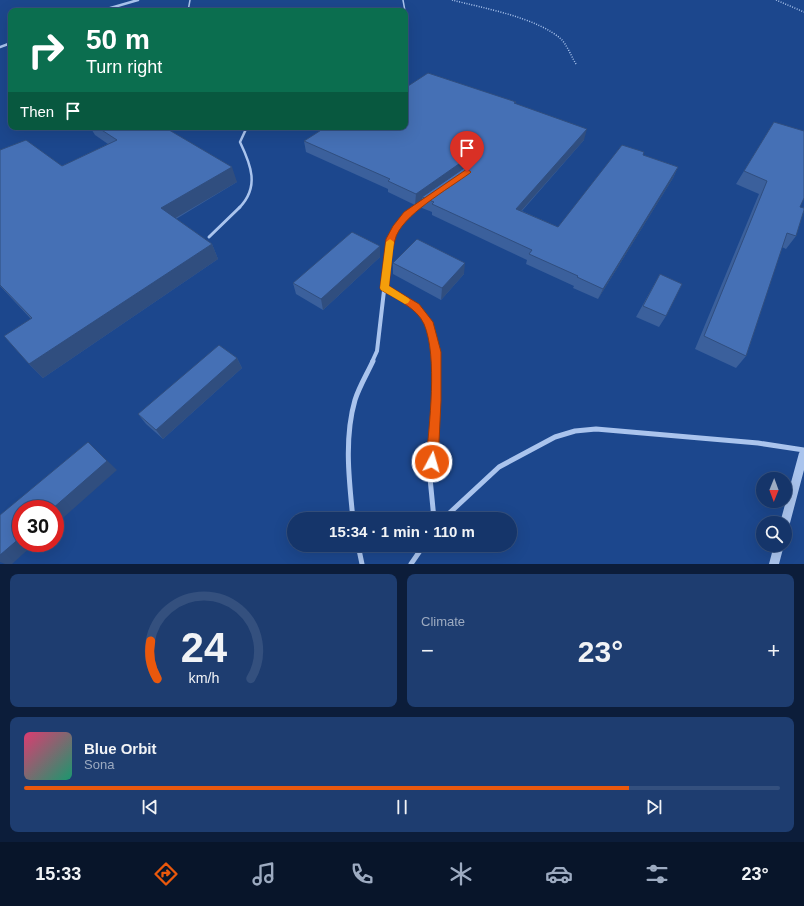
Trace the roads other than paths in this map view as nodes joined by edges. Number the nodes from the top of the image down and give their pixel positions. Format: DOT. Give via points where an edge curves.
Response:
graph roads {
  1 [pos="138,0"];
  2 [pos="110,8"];
  3 [pos="246,130"];
  4 [pos="432,196"];
  5 [pos="209,237"];
  6 [pos="385,288"];
  7 [pos="804,452"];
  8 [pos="352,512"];
  9 [pos="433,512"];
  10 [pos="451,512"];
  11 [pos="787,516"];
  12 [pos="359,552"];
  13 [pos="419,552"];
  14 [pos="777,552"];
  15 [pos="362,564"];
  16 [pos="411,564"];
  17 [pos="774,564"];
  1 -- 2 [label="street"];
  3 -- 5 [label="lane" via="240,142 250,163 252,187 247,200"];
  4 -- 6 [label="street" via="407,214 393,233 390,239"];
  6 -- 8 [label="street" via="377,351 355,400 350,430 348,473"];
  6 -- 9 [label="street" via="416,307 428,322 435,352 435,423 430,478"];
  7 -- 10 [label="street" via="758,443 596,429 575,431 555,436 499,467"];
  7 -- 11 [label="street"];
  12 -- 15 [label="street"];
  13 -- 16 [label="street"];
  14 -- 17 [label="street"];
}
